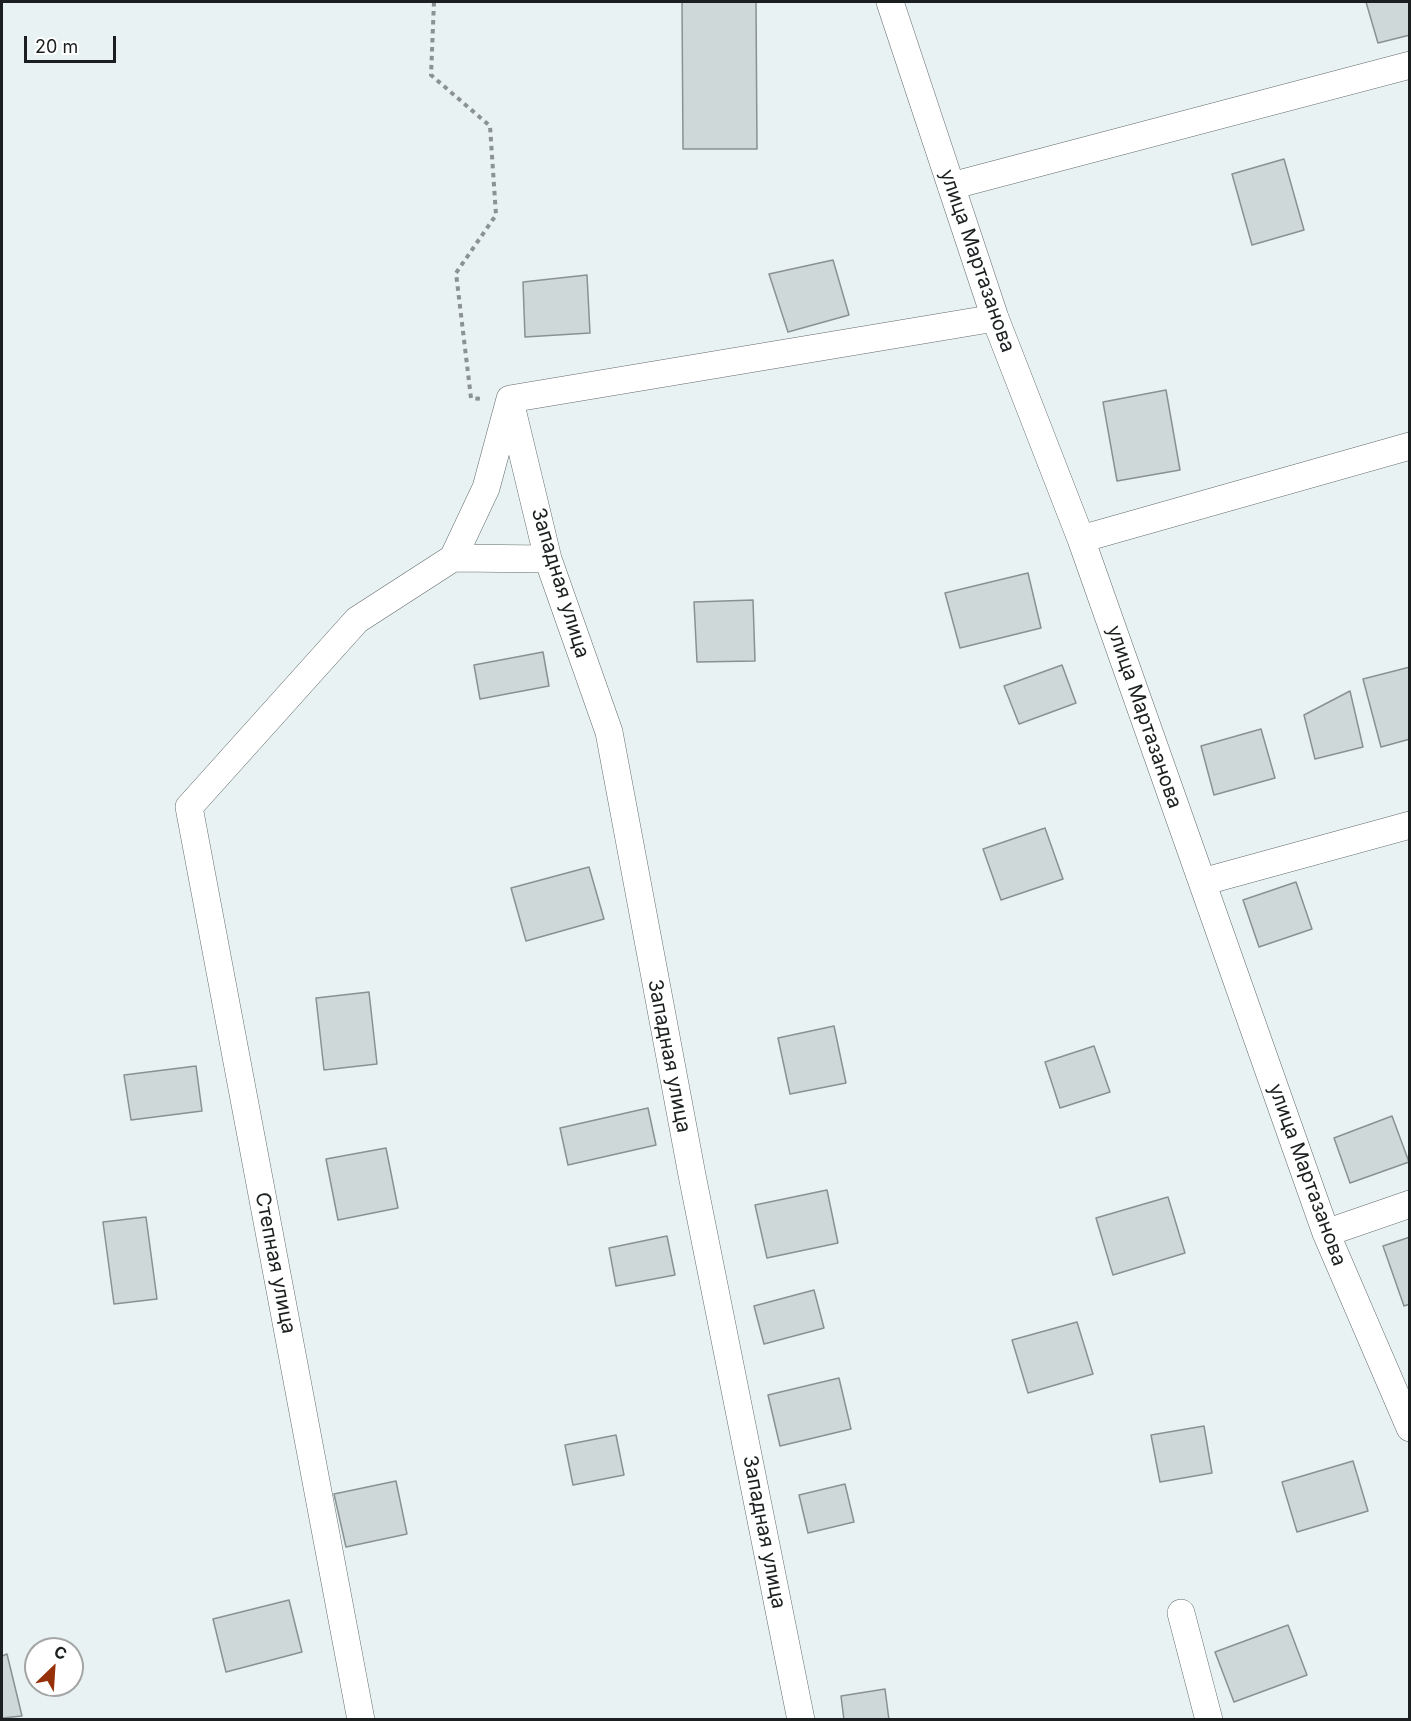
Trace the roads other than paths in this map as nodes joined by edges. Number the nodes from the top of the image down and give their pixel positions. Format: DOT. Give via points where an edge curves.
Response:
graph roads {
  1 [pos="890,2"];
  2 [pos="1410,65"];
  3 [pos="951,186"];
  4 [pos="994,318"];
  5 [pos="510,399"];
  6 [pos="1410,446"];
  7 [pos="1081,539"];
  8 [pos="453,558"];
  9 [pos="548,559"];
  10 [pos="1410,825"];
  11 [pos="1202,882"];
  12 [pos="1410,1204"];
  13 [pos="1326,1233"];
  14 [pos="1410,1428"];
  15 [pos="1181,1613"];
  16 [pos="361,1719"];
  17 [pos="801,1719"];
  18 [pos="1209,1719"];
  1 -- 3 [label="street, улица Мартазанова"];
  2 -- 3 [label="street"];
  3 -- 4 [label="street, улица Мартазанова"];
  4 -- 5 [label="street"];
  4 -- 7 [label="street, улица Мартазанова"];
  5 -- 8 [label="street" via="486,488"];
  5 -- 9 [label="street, Западная улица"];
  6 -- 7 [label="street"];
  7 -- 11 [label="street, улица Мартазанова"];
  8 -- 9 [label="street"];
  8 -- 16 [label="street, Степная улица" via="357,620 189,807"];
  9 -- 17 [label="street, Западная улица" via="609,732 692,1176"];
  10 -- 11 [label="street"];
  11 -- 13 [label="street, улица Мартазанова"];
  12 -- 13 [label="street"];
  13 -- 14 [label="street, улица Мартазанова"];
  15 -- 18 [label="street"];
}
